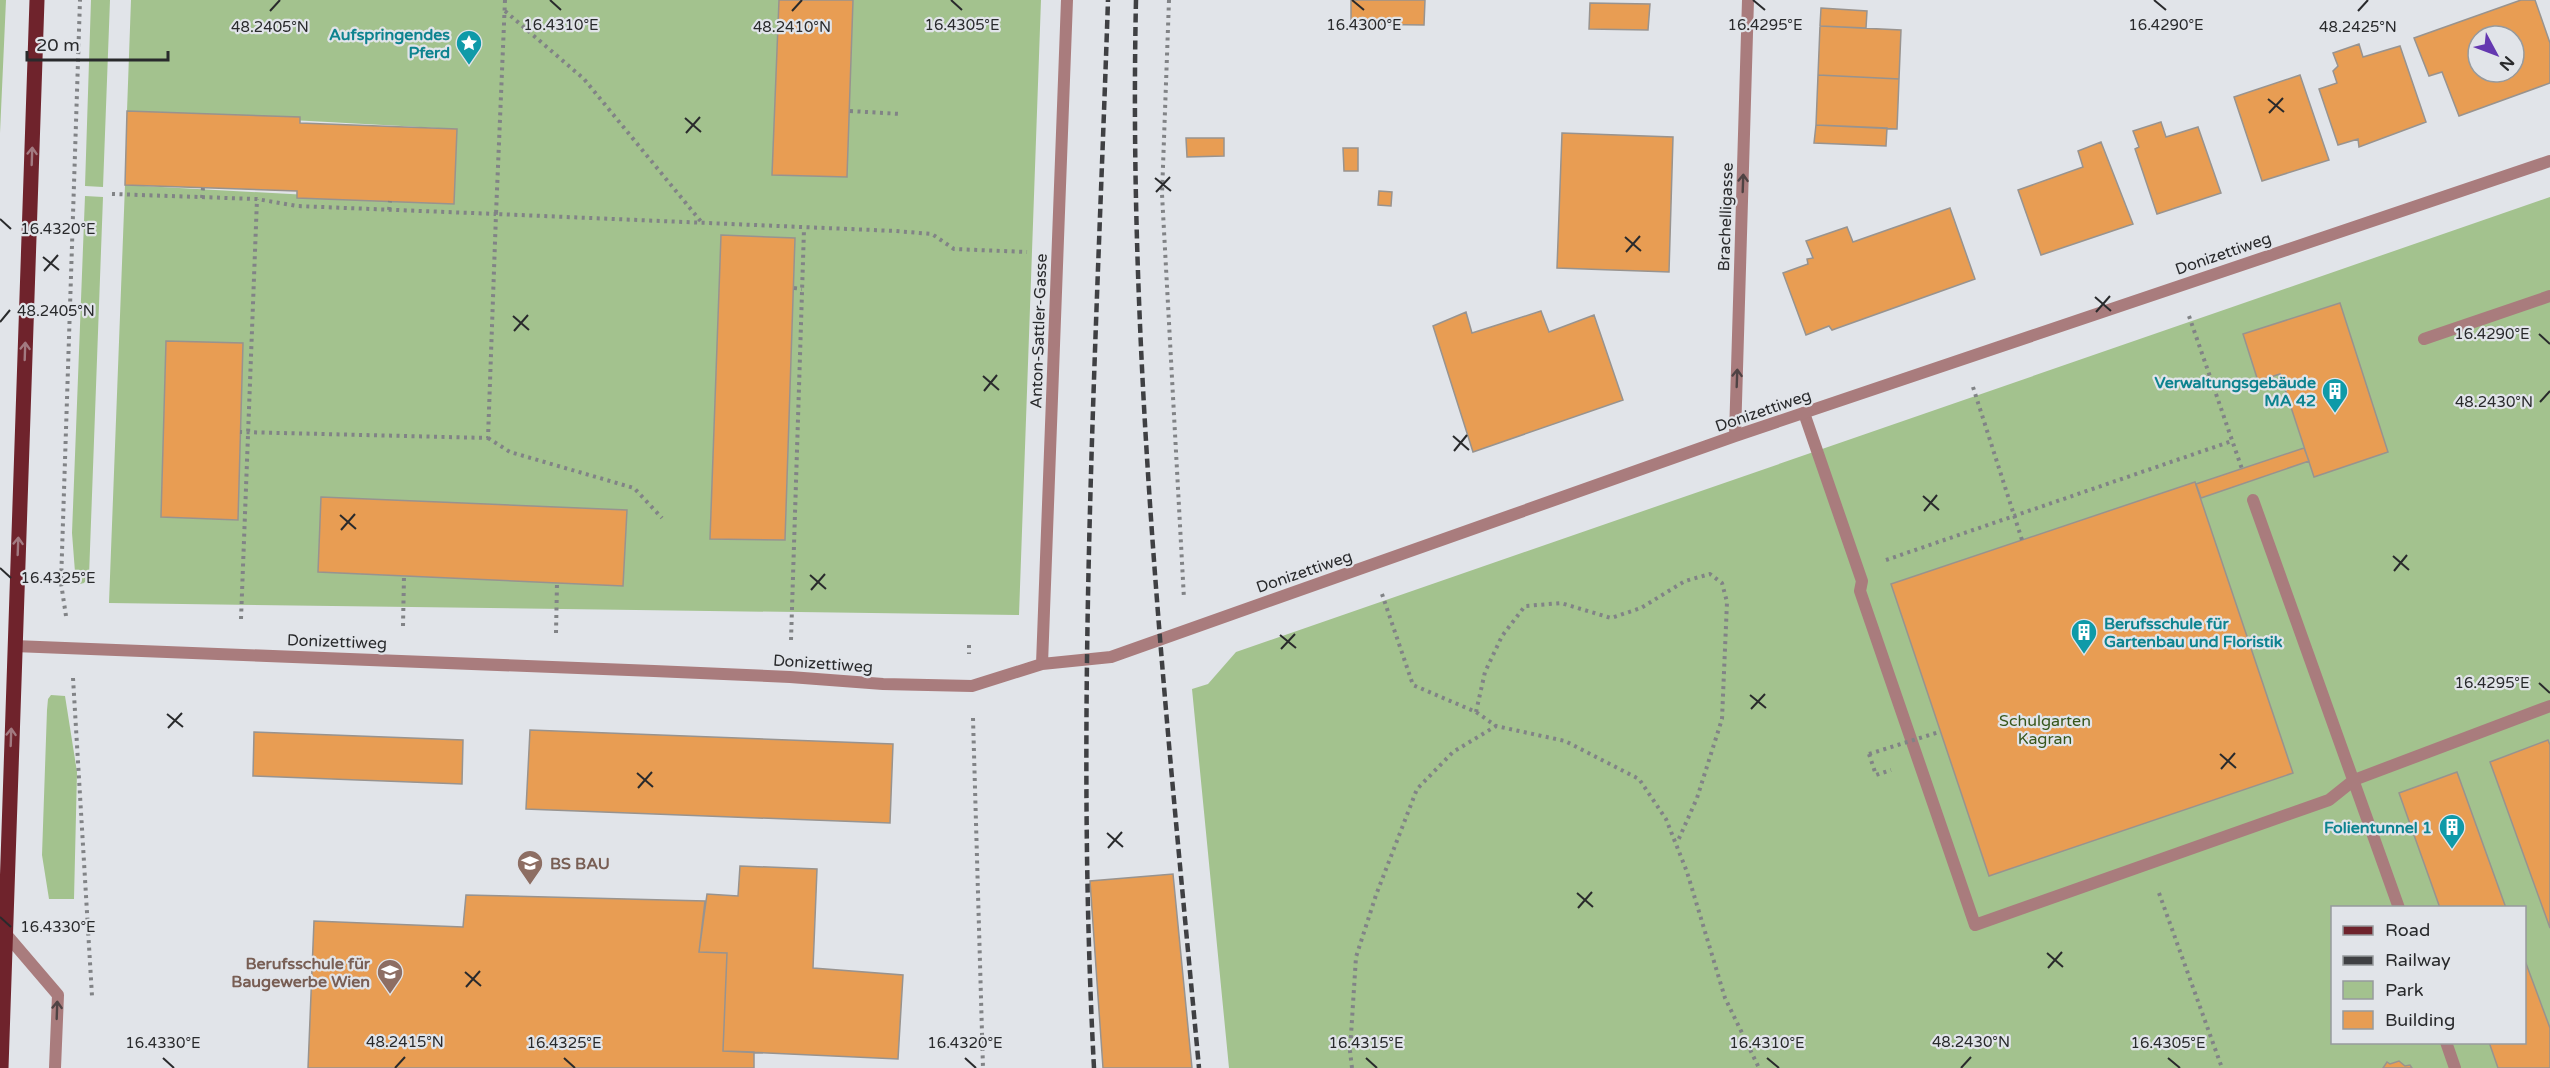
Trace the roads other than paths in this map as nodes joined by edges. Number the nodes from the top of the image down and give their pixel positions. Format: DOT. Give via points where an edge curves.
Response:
graph roads {
  1 [pos="37,0"];
  2 [pos="1067,0"];
  3 [pos="1748,0"];
  4 [pos="2550,161"];
  5 [pos="2550,296"];
  6 [pos="2424,339"];
  7 [pos="1804,413"];
  8 [pos="1735,436"];
  9 [pos="2253,500"];
  10 [pos="14,646"];
  11 [pos="1042,664"];
  12 [pos="2550,706"];
  13 [pos="2354,780"];
  14 [pos="2398,906"];
  15 [pos="5,933"];
  16 [pos="2447,1044"];
  17 [pos="1,1068"];
  18 [pos="55,1068"];
  19 [pos="2455,1068"];
  10 -- 1 [label="main road, one-way"];
  2 -- 11 [label="street, Anton-Sattler-Gasse"];
  8 -- 3 [label="street, Brachelligasse, one-way"];
  4 -- 7 [label="street, Donizettiweg"];
  5 -- 6 [label="street"];
  7 -- 8 [label="street, Donizettiweg"];
  7 -- 13 [label="street" via="1862,581 1860,591 1867,612 1975,925 2329,800"];
  8 -- 11 [label="street, Donizettiweg" via="1111,657"];
  9 -- 13 [label="street"];
  10 -- 11 [label="street, Donizettiweg" via="972,686"];
  15 -- 10 [label="main road, one-way"];
  12 -- 13 [label="street"];
  13 -- 14 [label="street"];
  15 -- 17 [label="main road"];
  18 -- 15 [label="street, one-way" via="58,995"];
  16 -- 19 [label="street"];
}
